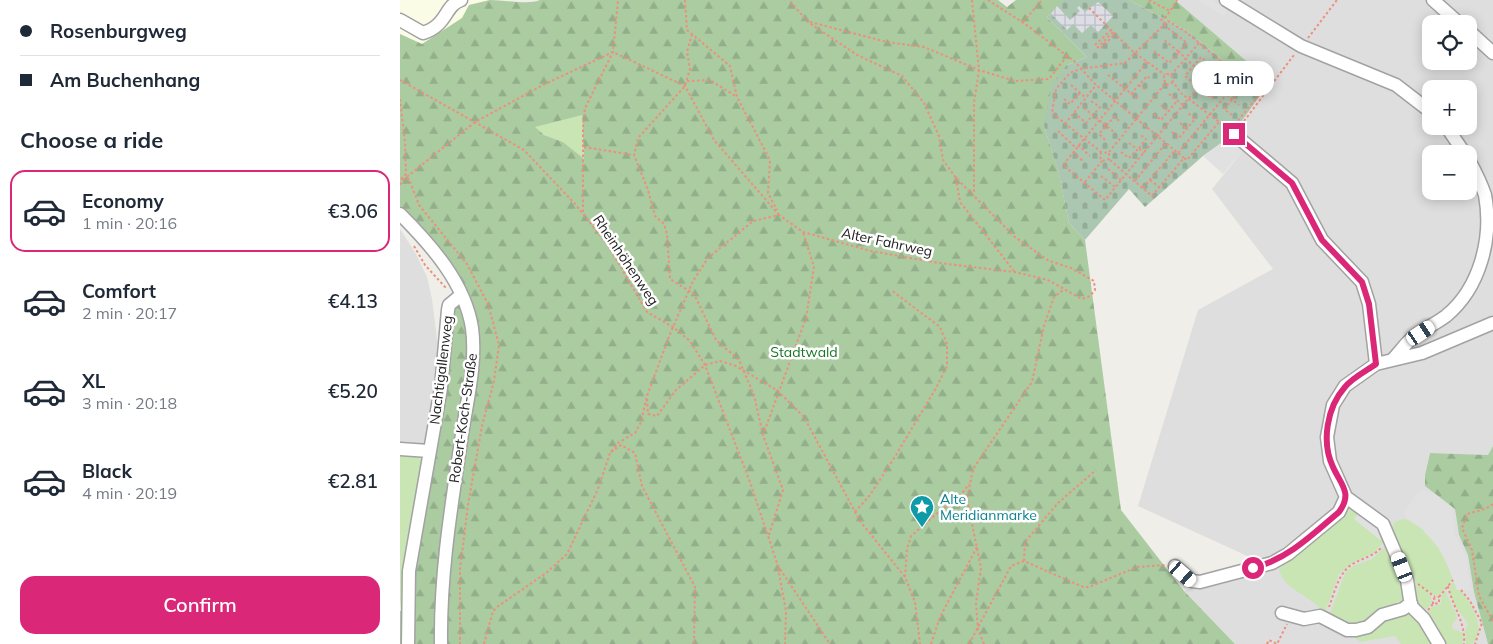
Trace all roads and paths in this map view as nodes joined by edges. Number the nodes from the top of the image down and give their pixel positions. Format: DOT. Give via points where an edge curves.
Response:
graph roads {
  1 [pos="460,0"];
  2 [pos="618,0"];
  3 [pos="686,0"];
  4 [pos="789,0"];
  5 [pos="972,0"];
  6 [pos="988,0"];
  7 [pos="1042,0"];
  8 [pos="1149,0"];
  9 [pos="1177,0"];
  10 [pos="1226,0"];
  11 [pos="1337,0"];
  12 [pos="1433,0"];
  13 [pos="1089,8"];
  14 [pos="1170,11"];
  15 [pos="1450,15"];
  16 [pos="400,20"];
  17 [pos="808,22"];
  18 [pos="1023,22"];
  19 [pos="1164,24"];
  20 [pos="1113,32"];
  21 [pos="692,34"];
  22 [pos="1163,39"];
  23 [pos="1477,39"];
  24 [pos="1199,43"];
  25 [pos="1301,46"];
  26 [pos="1096,47"];
  27 [pos="1100,48"];
  28 [pos="1154,51"];
  29 [pos="613,52"];
  30 [pos="1179,52"];
  31 [pos="1136,54"];
  32 [pos="1493,54"];
  33 [pos="1067,56"];
  34 [pos="1186,59"];
  35 [pos="1220,61"];
  36 [pos="1147,62"];
  37 [pos="1207,62"];
  38 [pos="1194,66"];
  39 [pos="979,70"];
  40 [pos="1080,70"];
  41 [pos="1201,72"];
  42 [pos="1221,72"];
  43 [pos="1108,75"];
  44 [pos="1165,75"];
  45 [pos="1171,76"];
  46 [pos="1240,78"];
  47 [pos="400,80"];
  48 [pos="1151,80"];
  49 [pos="687,81"];
  50 [pos="1191,81"];
  51 [pos="1173,82"];
  52 [pos="1211,82"];
  53 [pos="1139,84"];
  54 [pos="1164,84"];
  55 [pos="1071,85"];
  56 [pos="1096,85"];
  57 [pos="685,86"];
  58 [pos="1125,89"];
  59 [pos="1220,90"];
  60 [pos="1147,91"];
  61 [pos="1080,92"];
  62 [pos="1204,92"];
  63 [pos="1131,94"];
  64 [pos="1169,94"];
  65 [pos="1226,94"];
  66 [pos="1250,94"];
  67 [pos="737,97"];
  68 [pos="1086,98"];
  69 [pos="400,99"];
  70 [pos="1064,99"];
  71 [pos="1189,99"];
  72 [pos="1232,99"];
  73 [pos="1139,100"];
  74 [pos="1091,101"];
  75 [pos="1115,101"];
  76 [pos="1177,101"];
  77 [pos="1161,105"];
  78 [pos="1239,105"];
  79 [pos="1422,105"];
  80 [pos="1183,106"];
  81 [pos="1084,108"];
  82 [pos="1168,111"];
  83 [pos="1188,113"];
  84 [pos="1154,114"];
  85 [pos="1209,114"];
  86 [pos="1093,115"];
  87 [pos="1232,115"];
  88 [pos="1078,116"];
  89 [pos="1136,118"];
  90 [pos="1099,120"];
  91 [pos="475,122"];
  92 [pos="1121,122"];
  93 [pos="1219,122"];
  94 [pos="1180,123"];
  95 [pos="1065,124"];
  96 [pos="1106,126"];
  97 [pos="1186,128"];
  98 [pos="1058,131"];
  99 [pos="1114,132"];
  100 [pos="1172,132"];
  101 [pos="1232,132"];
  102 [pos="1183,133"];
  103 [pos="1139,134"];
  104 [pos="1158,136"];
  105 [pos="1190,138"];
  106 [pos="1083,139"];
  107 [pos="1105,140"];
  108 [pos="1128,142"];
  109 [pos="1166,143"];
  110 [pos="1078,145"];
  111 [pos="584,147"];
  112 [pos="1076,148"];
  113 [pos="1138,148"];
  114 [pos="1174,150"];
  115 [pos="1073,152"];
  116 [pos="1101,152"];
  117 [pos="1121,152"];
  118 [pos="1109,153"];
  119 [pos="1144,153"];
  120 [pos="1178,153"];
  121 [pos="634,155"];
  122 [pos="1090,156"];
  123 [pos="1184,158"];
  124 [pos="1109,160"];
  125 [pos="1102,161"];
  126 [pos="1084,162"];
  127 [pos="1108,169"];
  128 [pos="1126,174"];
  129 [pos="1101,176"];
  130 [pos="1477,177"];
  131 [pos="956,178"];
  132 [pos="401,180"];
  133 [pos="1121,180"];
  134 [pos="1150,180"];
  135 [pos="1135,181"];
  136 [pos="1084,183"];
  137 [pos="1115,187"];
  138 [pos="1159,187"];
  139 [pos="1143,188"];
  140 [pos="974,194"];
  141 [pos="583,213"];
  142 [pos="400,214"];
  143 [pos="779,215"];
  144 [pos="803,232"];
  145 [pos="412,243"];
  146 [pos="1015,272"];
  147 [pos="690,290"];
  148 [pos="891,290"];
  149 [pos="1064,290"];
  150 [pos="461,295"];
  151 [pos="1493,322"];
  152 [pos="673,327"];
  153 [pos="1393,359"];
  154 [pos="1376,364"];
  155 [pos="705,366"];
  156 [pos="742,370"];
  157 [pos="778,391"];
  158 [pos="646,396"];
  159 [pos="763,435"];
  160 [pos="400,449"];
  161 [pos="429,451"];
  162 [pos="610,453"];
  163 [pos="1096,470"];
  164 [pos="970,483"];
  165 [pos="1346,497"];
  166 [pos="1493,504"];
  167 [pos="855,512"];
  168 [pos="768,535"];
  169 [pos="1391,538"];
  170 [pos="976,547"];
  171 [pos="1024,561"];
  172 [pos="778,566"];
  173 [pos="1175,566"];
  174 [pos="905,576"];
  175 [pos="1407,580"];
  176 [pos="1453,580"];
  177 [pos="1448,586"];
  178 [pos="1461,590"];
  179 [pos="1435,597"];
  180 [pos="1439,597"];
  181 [pos="1411,603"];
  182 [pos="1433,604"];
  183 [pos="1429,608"];
  184 [pos="1287,615"];
  185 [pos="1320,616"];
  186 [pos="1493,621"];
  187 [pos="978,629"];
  188 [pos="408,644"];
  189 [pos="442,644"];
  190 [pos="484,644"];
  191 [pos="694,644"];
  192 [pos="785,644"];
  193 [pos="830,644"];
  194 [pos="920,644"];
  195 [pos="931,644"];
  196 [pos="969,644"];
  197 [pos="984,644"];
  198 [pos="1267,644"];
  199 [pos="1439,644"];
  200 [pos="1464,644"];
  201 [pos="1475,644"];
  1 -- 16 [label="street" via="454,3 435,30 423,33"];
  2 -- 29 [label="path"];
  3 -- 21 [label="path" via="687,30"];
  4 -- 17 [label="path, Alter Fahrweg"];
  5 -- 39 [label="path"];
  6 -- 18 [label="path"];
  7 -- 18 [label="path"];
  8 -- 14 [label="path"];
  9 -- 14 [label="path"];
  10 -- 25 [label="street"];
  11 -- 25 [label="path"];
  12 -- 15 [label="street"];
  13 -- 20 [label="path"];
  14 -- 19 [label="path" via="1161,20"];
  17 -- 39 [label="path" via="887,42 924,47"];
  17 -- 131 [label="path, Alter Fahrweg" via="857,55 902,76 924,103 938,136 943,160"];
  18 -- 33 [label="path"];
  19 -- 24 [label="path" via="1168,21"];
  19 -- 30 [label="path" via="1187,43"];
  19 -- 31 [label="path"];
  20 -- 26 [label="path"];
  20 -- 27 [label="path"];
  20 -- 31 [label="path"];
  21 -- 49 [label="path" via="687,52 690,68"];
  21 -- 67 [label="path" via="730,66"];
  22 -- 30 [label="path"];
  23 -- 32 [label="street"];
  24 -- 34 [label="path"];
  24 -- 35 [label="path"];
  25 -- 79 [label="street" via="1396,85"];
  25 -- 101 [label="path"];
  28 -- 30 [label="path" via="1169,63"];
  29 -- 57 [label="path"];
  29 -- 91 [label="path"];
  29 -- 111 [label="path" via="585,108"];
  30 -- 34 [label="path"];
  31 -- 36 [label="path"];
  31 -- 40 [label="path" via="1125,63"];
  33 -- 39 [label="path" via="1049,79 1015,81"];
  33 -- 40 [label="path"];
  34 -- 38 [label="path"];
  34 -- 45 [label="path"];
  35 -- 46 [label="path"];
  35 -- 71 [label="path"];
  36 -- 44 [label="path"];
  36 -- 58 [label="path"];
  37 -- 38 [label="path" via="1201,57"];
  38 -- 41 [label="path"];
  38 -- 50 [label="path" via="1185,76"];
  39 -- 140 [label="path" via="974,103"];
  40 -- 56 [label="path"];
  40 -- 95 [label="path" via="1062,80 1054,97 1052,113"];
  42 -- 59 [label="path" via="1229,79"];
  43 -- 58 [label="path"];
  44 -- 45 [label="path"];
  44 -- 54 [label="path"];
  45 -- 51 [label="path"];
  46 -- 65 [label="path"];
  46 -- 101 [label="path" via="1260,94"];
  47 -- 91 [label="path, Rheinhöhenweg"];
  48 -- 53 [label="path" via="1147,76"];
  49 -- 57 [label="path"];
  49 -- 67 [label="path" via="710,80"];
  51 -- 54 [label="path"];
  51 -- 71 [label="path"];
  52 -- 59 [label="path"];
  53 -- 60 [label="path"];
  53 -- 63 [label="path"];
  54 -- 89 [label="path"];
  55 -- 61 [label="path"];
  56 -- 68 [label="path"];
  56 -- 75 [label="path"];
  57 -- 121 [label="path" via="638,138"];
  57 -- 143 [label="path" via="714,140"];
  58 -- 63 [label="path"];
  58 -- 75 [label="path"];
  59 -- 62 [label="path" via="1212,98"];
  59 -- 65 [label="path"];
  61 -- 68 [label="path"];
  61 -- 70 [label="path" via="1070,104"];
  63 -- 73 [label="path"];
  64 -- 76 [label="path"];
  65 -- 72 [label="path"];
  65 -- 85 [label="path"];
  66 -- 72 [label="path" via="1242,88"];
  67 -- 143 [label="path" via="770,160 768,193"];
  68 -- 95 [label="path"];
  69 -- 132 [label="path" via="406,154 406,174"];
  71 -- 80 [label="path"];
  71 -- 85 [label="path"];
  72 -- 78 [label="path"];
  72 -- 87 [label="path" via="1224,109"];
  74 -- 86 [label="path" via="1100,108"];
  75 -- 89 [label="path"];
  75 -- 90 [label="path"];
  76 -- 80 [label="path"];
  76 -- 82 [label="path"];
  77 -- 82 [label="path"];
  80 -- 104 [label="path"];
  81 -- 86 [label="path"];
  82 -- 84 [label="path" via="1161,120"];
  83 -- 97 [label="path" via="1195,119"];
  85 -- 93 [label="path"];
  85 -- 105 [label="path"];
  86 -- 88 [label="path" via="1086,123"];
  86 -- 90 [label="path"];
  89 -- 104 [label="path"];
  89 -- 118 [label="path"];
  90 -- 96 [label="path"];
  90 -- 106 [label="path"];
  91 -- 132 [label="path"];
  91 -- 141 [label="path, Rheinhöhenweg" via="524,150"];
  92 -- 96 [label="path" via="1114,116"];
  93 -- 101 [label="path"];
  93 -- 123 [label="path" via="1187,160"];
  94 -- 97 [label="path"];
  95 -- 106 [label="path"];
  96 -- 99 [label="path"];
  96 -- 107 [label="path" via="1099,134"];
  97 -- 102 [label="path"];
  98 -- 112 [label="path"];
  100 -- 102 [label="path" via="1179,138"];
  101 -- 154 [label="street" via="1292,183 1322,240 1362,282 1369,304"];
  102 -- 105 [label="path"];
  103 -- 113 [label="path" via="1146,139"];
  104 -- 109 [label="path"];
  104 -- 119 [label="path"];
  105 -- 120 [label="path"];
  106 -- 110 [label="path"];
  106 -- 116 [label="path"];
  108 -- 113 [label="path"];
  109 -- 114 [label="path"];
  109 -- 135 [label="path"];
  110 -- 112 [label="path"];
  110 -- 122 [label="path"];
  111 -- 121 [label="path"];
  111 -- 141 [label="path"];
  112 -- 115 [label="path"];
  113 -- 117 [label="path" via="1129,158"];
  113 -- 119 [label="path"];
  114 -- 120 [label="path"];
  114 -- 134 [label="path"];
  115 -- 126 [label="path"];
  115 -- 136 [label="path" via="1063,165"];
  116 -- 118 [label="path"];
  116 -- 125 [label="path"];
  118 -- 124 [label="path"];
  119 -- 128 [label="path"];
  120 -- 123 [label="path"];
  121 -- 147 [label="path" via="656,216 664,224 667,234 670,279"];
  123 -- 138 [label="path"];
  124 -- 125 [label="path"];
  124 -- 128 [label="path"];
  125 -- 136 [label="path"];
  127 -- 133 [label="path"];
  128 -- 133 [label="path"];
  128 -- 135 [label="path"];
  129 -- 137 [label="path"];
  130 -- 153 [label="street" via="1486,197 1490,240 1476,282 1447,316 1409,341"];
  131 -- 140 [label="path, Alter Fahrweg"];
  131 -- 146 [label="path" via="960,202"];
  133 -- 137 [label="path"];
  134 -- 138 [label="path"];
  134 -- 139 [label="path"];
  135 -- 139 [label="path"];
  136 -- 137 [label="path" via="1105,200"];
  138 -- 139 [label="path" via="1152,196"];
  140 -- 149 [label="path, Alter Fahrweg" via="1015,237 1049,261 1071,268 1094,281 1095,290 1082,299"];
  141 -- 152 [label="path, Rheinhöhenweg" via="608,245 647,312"];
  142 -- 150 [label="street, Robert-Koch-Straße" via="431,248"];
  143 -- 144 [label="path, Alter Fahrweg"];
  143 -- 147 [label="path" via="753,221 708,258"];
  144 -- 146 [label="path, Alter Fahrweg" via="871,251"];
  144 -- 157 [label="path" via="814,268 806,318"];
  145 -- 150 [label="path" via="425,265 446,288"];
  146 -- 149 [label="path, Alter Fahrweg" via="1048,280"];
  147 -- 152 [label="path"];
  147 -- 156 [label="path" via="716,340 738,360"];
  148 -- 167 [label="path" via="940,327 947,344 947,366 896,455"];
  149 -- 164 [label="path" via="1054,297 1032,382 973,469"];
  150 -- 161 [label="street, Nachtigallenweg" via="448,310 441,388"];
  150 -- 189 [label="street, Robert-Koch-Straße" via="472,328 473,363 447,533"];
  151 -- 153 [label="street" via="1430,350"];
  152 -- 155 [label="path, Rheinhöhenweg" via="690,341"];
  152 -- 158 [label="path"];
  153 -- 154 [label="street"];
  154 -- 165 [label="street" via="1345,386 1329,416 1328,453"];
  155 -- 156 [label="path" via="720,361"];
  155 -- 158 [label="path" via="676,390 657,416 648,414"];
  155 -- 168 [label="path, Rheinhöhenweg"];
  156 -- 157 [label="path"];
  156 -- 159 [label="path" via="754,395"];
  157 -- 159 [label="path"];
  157 -- 167 [label="path" via="804,416"];
  158 -- 162 [label="path" via="641,422 635,433 618,443"];
  159 -- 168 [label="path" via="783,490"];
  160 -- 161 [label="street"];
  161 -- 188 [label="street, Nachtigallenweg" via="409,571"];
  162 -- 190 [label="path" via="598,489 567,554 497,607"];
  162 -- 191 [label="path" via="621,445 635,453 642,486 695,587"];
  163 -- 171 [label="path" via="1058,503 1025,542"];
  164 -- 170 [label="path" via="967,499"];
  164 -- 174 [label="path" via="955,503 942,509 911,536"];
  165 -- 169 [label="street" via="1383,524"];
  165 -- 173 [label="street" via="1339,512 1288,554 1272,563 1200,582 1192,581"];
  166 -- 186 [label="path" via="1467,514 1462,528 1472,550 1479,596"];
  167 -- 174 [label="path"];
  168 -- 172 [label="path, Rheinhöhenweg"];
  169 -- 175 [label="street"];
  169 -- 185 [label="path" via="1372,557 1352,564 1344,571 1327,612"];
  170 -- 187 [label="path" via="981,568 976,603"];
  170 -- 195 [label="path" via="940,617"];
  171 -- 173 [label="path" via="1083,587 1137,566"];
  171 -- 187 [label="path" via="1011,566"];
  172 -- 192 [label="path" via="786,611"];
  172 -- 193 [label="path, Rheinhöhenweg"];
  174 -- 194 [label="path" via="915,602"];
  175 -- 179 [label="path" via="1427,589"];
  175 -- 181 [label="street"];
  176 -- 177 [label="path"];
  177 -- 180 [label="path"];
  177 -- 200 [label="path" via="1451,602 1460,614"];
  178 -- 201 [label="path" via="1482,623"];
  179 -- 180 [label="path"];
  179 -- 182 [label="path"];
  180 -- 182 [label="path" via="1439,603"];
  181 -- 185 [label="street" via="1382,616 1368,627 1356,630 1347,630"];
  181 -- 199 [label="street"];
  182 -- 183 [label="path"];
  184 -- 185 [label="street" via="1304,619"];
  184 -- 198 [label="path" via="1277,644 1269,640"];
  187 -- 196 [label="path"];
  187 -- 197 [label="path"];
}
